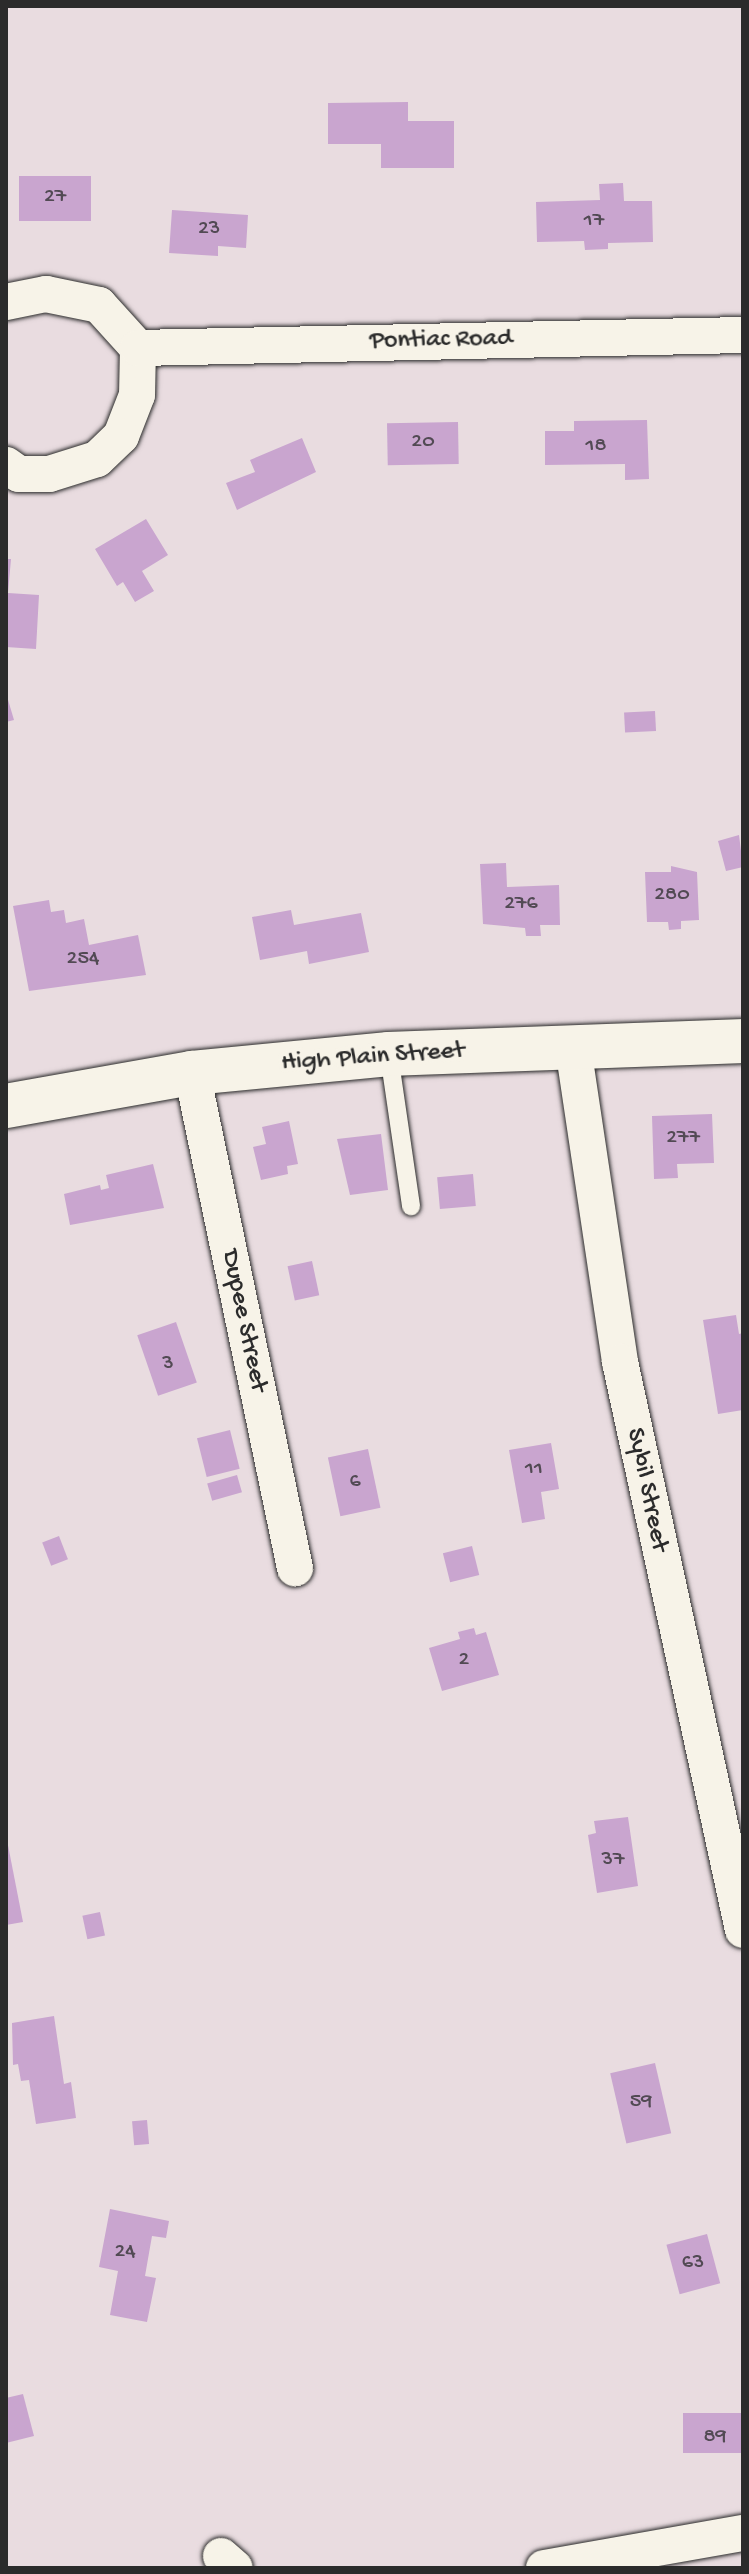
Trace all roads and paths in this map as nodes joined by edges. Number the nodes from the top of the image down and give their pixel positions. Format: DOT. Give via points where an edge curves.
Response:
graph roads {
  1 [pos="6,302"];
  2 [pos="743,335"];
  3 [pos="138,348"];
  4 [pos="6,465"];
  5 [pos="743,1041"];
  6 [pos="573,1047"];
  7 [pos="389,1054"];
  8 [pos="192,1073"];
  9 [pos="6,1106"];
  10 [pos="411,1206"];
  11 [pos="295,1568"];
  12 [pos="743,1930"];
  13 [pos="743,2533"];
  14 [pos="544,2568"];
  1 -- 3 [label="street" via="46,294 99,305"];
  2 -- 3 [label="street, Pontiac Road"];
  3 -- 4 [label="street" via="137,395 121,436 97,459 49,474 19,474"];
  5 -- 6 [label="main road, High Plain Street"];
  6 -- 7 [label="main road, High Plain Street"];
  6 -- 12 [label="street, Sybil Street" via="620,1362"];
  7 -- 8 [label="main road, High Plain Street"];
  7 -- 10 [label="lane"];
  8 -- 9 [label="main road, High Plain Street"];
  8 -- 11 [label="street, Dupee Street"];
  13 -- 14 [label="street"];
}
